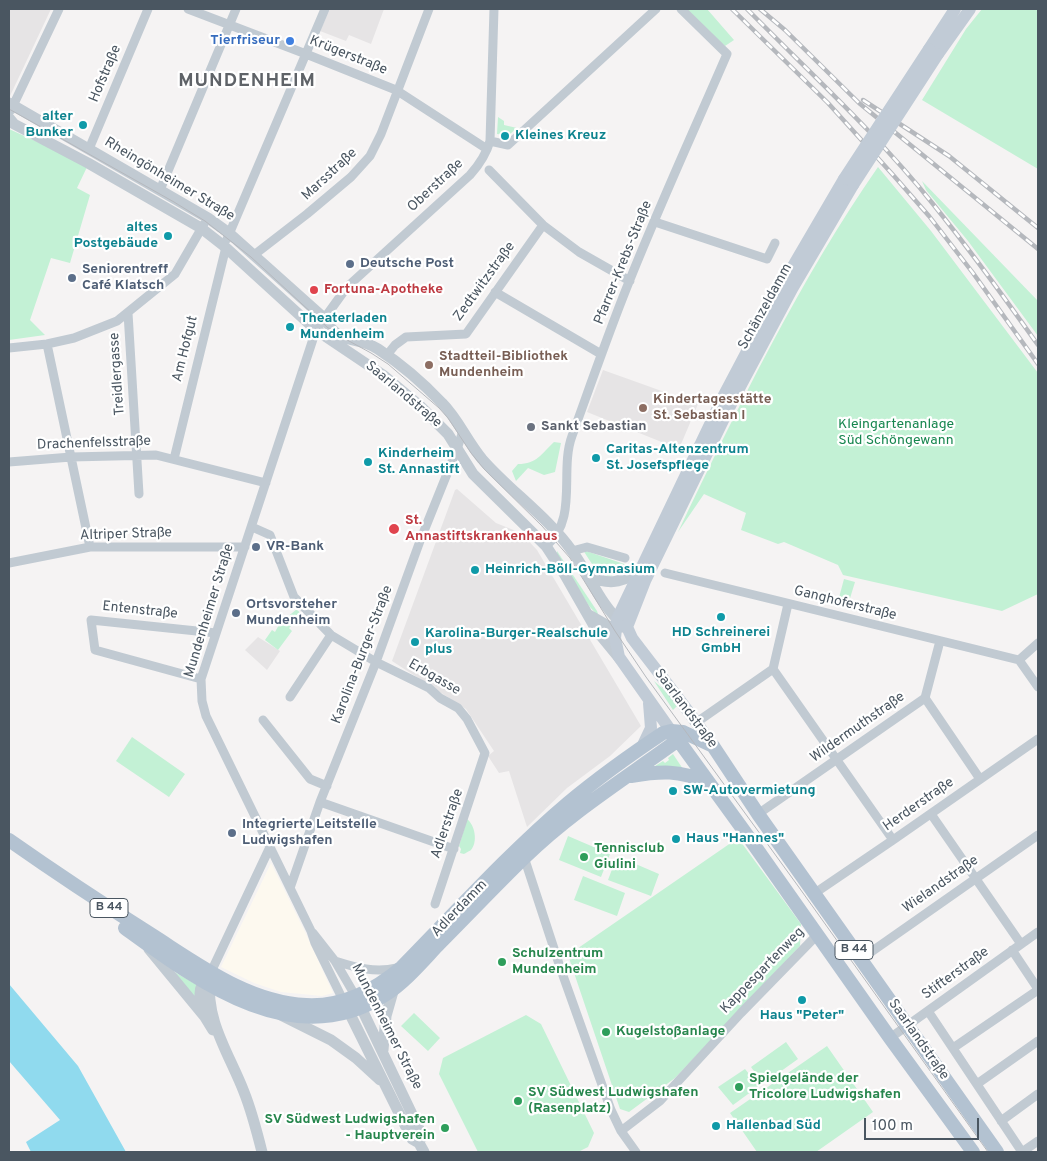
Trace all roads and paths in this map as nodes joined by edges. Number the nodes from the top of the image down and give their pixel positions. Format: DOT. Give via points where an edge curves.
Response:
graph roads {
  1 [pos="59,9"];
  2 [pos="148,9"];
  3 [pos="188,9"];
  4 [pos="236,9"];
  5 [pos="325,9"];
  6 [pos="429,9"];
  7 [pos="494,9"];
  8 [pos="656,9"];
  9 [pos="681,9"];
  10 [pos="954,9"];
  11 [pos="970,9"];
  12 [pos="230,24"];
  13 [pos="934,52"];
  14 [pos="306,54"];
  15 [pos="396,90"];
  16 [pos="10,111"];
  17 [pos="489,145"];
  18 [pos="89,149"];
  19 [pos="489,170"];
  20 [pos="849,182"];
  21 [pos="160,190"];
  22 [pos="655,222"];
  23 [pos="204,223"];
  24 [pos="543,225"];
  25 [pos="229,233"];
  26 [pos="775,243"];
  27 [pos="225,246"];
  28 [pos="254,255"];
  29 [pos="630,281"];
  30 [pos="495,292"];
  31 [pos="128,313"];
  32 [pos="324,318"];
  33 [pos="316,330"];
  34 [pos="47,344"];
  35 [pos="9,348"];
  36 [pos="602,354"];
  37 [pos="386,355"];
  38 [pos="463,431"];
  39 [pos="457,449"];
  40 [pos="136,455"];
  41 [pos="71,457"];
  42 [pos="174,459"];
  43 [pos="9,462"];
  44 [pos="266,483"];
  45 [pos="139,494"];
  46 [pos="252,527"];
  47 [pos="558,534"];
  48 [pos="546,546"];
  49 [pos="90,547"];
  50 [pos="245,547"];
  51 [pos="572,551"];
  52 [pos="625,558"];
  53 [pos="9,563"];
  54 [pos="638,573"];
  55 [pos="665,573"];
  56 [pos="588,576"];
  57 [pos="788,604"];
  58 [pos="588,614"];
  59 [pos="620,625"];
  60 [pos="216,633"];
  61 [pos="332,634"];
  62 [pos="940,641"];
  63 [pos="1038,644"];
  64 [pos="618,654"];
  65 [pos="1019,660"];
  66 [pos="376,662"];
  67 [pos="773,669"];
  68 [pos="201,679"];
  69 [pos="1038,687"];
  70 [pos="290,697"];
  71 [pos="926,698"];
  72 [pos="648,700"];
  73 [pos="685,710"];
  74 [pos="263,720"];
  75 [pos="697,722"];
  76 [pos="677,734"];
  77 [pos="1038,738"];
  78 [pos="713,746"];
  79 [pos="642,748"];
  80 [pos="485,753"];
  81 [pos="837,760"];
  82 [pos="626,777"];
  83 [pos="980,779"];
  84 [pos="708,782"];
  85 [pos="327,786"];
  86 [pos="320,802"];
  87 [pos="758,814"];
  88 [pos="931,814"];
  89 [pos="1038,834"];
  90 [pos="9,840"];
  91 [pos="893,840"];
  92 [pos="270,847"];
  93 [pos="9,849"];
  94 [pos="454,849"];
  95 [pos="523,852"];
  96 [pos="975,878"];
  97 [pos="290,888"];
  98 [pos="814,893"];
  99 [pos="435,904"];
  100 [pos="311,931"];
  101 [pos="1038,932"];
  102 [pos="818,934"];
  103 [pos="143,941"];
  104 [pos="1021,944"];
  105 [pos="1012,950"];
  106 [pos="861,959"];
  107 [pos="335,961"];
  108 [pos="402,967"];
  109 [pos="208,980"];
  110 [pos="394,988"];
  111 [pos="1038,990"];
  112 [pos="352,1004"];
  113 [pos="928,1011"];
  114 [pos="275,1012"];
  115 [pos="205,1017"];
  116 [pos="908,1025"];
  117 [pos="890,1038"];
  118 [pos="1038,1040"];
  119 [pos="222,1046"];
  120 [pos="953,1048"];
  121 [pos="383,1054"];
  122 [pos="977,1084"];
  123 [pos="386,1087"];
  124 [pos="1038,1094"];
  125 [pos="1001,1121"];
  126 [pos="621,1131"];
  127 [pos="1038,1141"];
  128 [pos="422,1147"];
  129 [pos="262,1152"];
  130 [pos="636,1152"];
  131 [pos="973,1152"];
  132 [pos="996,1152"];
  133 [pos="1022,1152"];
  1 -- 16 [label="street"];
  2 -- 18 [label="street, Hofstraße"];
  3 -- 12 [label="street, Krügerstraße"];
  4 -- 12 [label="street"];
  5 -- 14 [label="street, Am Hofgut"];
  6 -- 15 [label="street, Marsstraße"];
  7 -- 17 [label="street"];
  8 -- 17 [label="street" via="508,145"];
  9 -- 22 [label="street, Pfarrer-Krebs-Straße" via="727,54"];
  10 -- 13 [label="main road, Schänzeldamm"];
  11 -- 13 [label="main road, Schänzeldamm"];
  12 -- 14 [label="street, Krügerstraße"];
  12 -- 21 [label="street"];
  13 -- 20 [label="main road, Schänzeldamm, bridge"];
  14 -- 15 [label="street, Krügerstraße"];
  14 -- 25 [label="street, Am Hofgut"];
  15 -- 17 [label="street, Krügerstraße"];
  15 -- 28 [label="street, Marsstraße" via="381,134 363,165 308,214"];
  16 -- 18 [label="street, Rheingönheimer Straße"];
  16 -- 23 [label="street, Rheingönheimer Straße" via="14,124"];
  17 -- 32 [label="street, Oberstraße" via="470,175 347,287"];
  18 -- 21 [label="street, Rheingönheimer Straße"];
  19 -- 24 [label="street"];
  20 -- 54 [label="main road, Schänzeldamm" via="782,285 724,395"];
  20 -- 59 [label="main road, Schänzeldamm" via="733,400 645,581"];
  21 -- 23 [label="street, Rheingönheimer Straße"];
  22 -- 26 [label="street" via="767,259"];
  22 -- 29 [label="street, Pfarrer-Krebs-Straße"];
  23 -- 25 [label="street, Rheingönheimer Straße"];
  23 -- 27 [label="street, Rheingönheimer Straße"];
  23 -- 31 [label="street" via="175,274"];
  24 -- 29 [label="street" via="579,252"];
  24 -- 30 [label="street, Zedtwitzstraße"];
  25 -- 27 [label="street, Am Hofgut"];
  25 -- 28 [label="street, Rheingönheimer Straße"];
  27 -- 33 [label="street, Rheingönheimer Straße"];
  27 -- 42 [label="street, Am Hofgut"];
  28 -- 32 [label="street, Rheingönheimer Straße"];
  29 -- 36 [label="street, Pfarrer-Krebs-Straße"];
  30 -- 36 [label="street"];
  30 -- 37 [label="street, Zedtwitzstraße" via="466,334 406,337"];
  31 -- 34 [label="street" via="109,325"];
  31 -- 40 [label="street, Treidlergasse"];
  32 -- 33 [label="street, Mundenheimer Straße"];
  32 -- 37 [label="street, Saarlandstraße" via="338,335 374,347"];
  33 -- 39 [label="street, Saarlandstraße" via="405,393 441,426"];
  33 -- 44 [label="street, Mundenheimer Straße"];
  34 -- 35 [label="street"];
  34 -- 41 [label="street"];
  36 -- 47 [label="street, Pfarrer-Krebs-Straße" via="568,449 566,512"];
  37 -- 38 [label="street, Saarlandstraße" via="443,403"];
  38 -- 39 [label="street, Karolina-Burger-Straße"];
  38 -- 47 [label="street, Saarlandstraße" via="484,460"];
  39 -- 48 [label="street, Saarlandstraße" via="473,474"];
  39 -- 66 [label="street, Karolina-Burger-Straße" via="422,534"];
  40 -- 41 [label="street, Drachenfelsstraße"];
  40 -- 42 [label="street, Drachenfelsstraße"];
  40 -- 45 [label="street, Treidlergasse"];
  41 -- 43 [label="street, Drachenfelsstraße"];
  41 -- 49 [label="street"];
  42 -- 44 [label="street, Drachenfelsstraße"];
  44 -- 46 [label="street, Mundenheimer Straße"];
  46 -- 50 [label="street, Mundenheimer Straße"];
  46 -- 61 [label="street, Erbgasse" via="270,534 294,597"];
  47 -- 48 [label="street, Pfarrer-Krebs-Straße"];
  47 -- 51 [label="street, Saarlandstraße"];
  48 -- 58 [label="street, Saarlandstraße"];
  49 -- 50 [label="street, Altriper Straße"];
  49 -- 53 [label="street, Altriper Straße"];
  50 -- 60 [label="street, Mundenheimer Straße"];
  51 -- 52 [label="street" via="587,547"];
  51 -- 56 [label="street, Saarlandstraße"];
  54 -- 56 [label="street" via="612,583"];
  54 -- 59 [label="main road, Schänzeldamm"];
  55 -- 57 [label="street, Ganghoferstraße"];
  56 -- 59 [label="street, Saarlandstraße"];
  57 -- 62 [label="street, Ganghoferstraße"];
  57 -- 67 [label="street"];
  58 -- 59 [label="street, Saarlandstraße" via="598,622"];
  58 -- 64 [label="street, Saarlandstraße" via="605,643"];
  59 -- 64 [label="main road, Schänzeldamm"];
  59 -- 73 [label="main road, Saarlandstraße / B 44"];
  60 -- 68 [label="street, Mundenheimer Straße"];
  60 -- 68 [label="street, Entenstraße" via="91,620 95,650"];
  61 -- 66 [label="street, Erbgasse"];
  61 -- 70 [label="street"];
  62 -- 65 [label="street, Ganghoferstraße"];
  62 -- 71 [label="street, Wildermuthstraße"];
  63 -- 65 [label="street"];
  64 -- 72 [label="main road, Saarlandstraße"];
  65 -- 69 [label="street"];
  66 -- 80 [label="street, Erbgasse" via="429,688 458,708"];
  66 -- 85 [label="street, Karolina-Burger-Straße"];
  67 -- 75 [label="street"];
  67 -- 81 [label="street"];
  68 -- 92 [label="street, Mundenheimer Straße" via="206,716"];
  71 -- 81 [label="street, Wildermuthstraße"];
  71 -- 83 [label="street"];
  72 -- 76 [label="main road, Saarlandstraße"];
  72 -- 79 [label="main road" via="651,728"];
  73 -- 75 [label="main road, Saarlandstraße / B 44"];
  73 -- 76 [label="main road"];
  74 -- 85 [label="street" via="310,779"];
  75 -- 78 [label="main road, Saarlandstraße / B 44"];
  76 -- 78 [label="main road"];
  76 -- 79 [label="main road, Adlerdamm / B 44" via="663,734"];
  76 -- 82 [label="main road, Adlerdamm / B 44"];
  76 -- 84 [label="main road, Saarlandstraße / B 44"];
  77 -- 83 [label="street, Herderstraße"];
  78 -- 87 [label="main road, Saarlandstraße / B 44"];
  79 -- 95 [label="main road, Adlerdamm / B 44" via="567,803"];
  80 -- 94 [label="street, Adlerstraße"];
  81 -- 87 [label="street, Wildermuthstraße"];
  81 -- 91 [label="street"];
  82 -- 84 [label="main road" via="673,772"];
  82 -- 95 [label="main road, Adlerdamm / B 44"];
  83 -- 88 [label="street, Herderstraße"];
  84 -- 102 [label="main road, Saarlandstraße / B 44"];
  85 -- 86 [label="street, Karolina-Burger-Straße"];
  86 -- 94 [label="street"];
  86 -- 97 [label="street, Karolina-Burger-Straße"];
  87 -- 98 [label="main road, Saarlandstraße / B 44"];
  88 -- 91 [label="street, Herderstraße"];
  88 -- 96 [label="street"];
  89 -- 96 [label="street, Wielandstraße"];
  90 -- 109 [label="main road, B 44" via="119,914"];
  91 -- 98 [label="street, Herderstraße"];
  92 -- 97 [label="street, Mundenheimer Straße"];
  92 -- 109 [label="street"];
  93 -- 103 [label="main road, B 44"];
  94 -- 99 [label="street, Adlerstraße"];
  95 -- 108 [label="main road, Adlerdamm / B 44"];
  95 -- 110 [label="main road, Adlerdamm / B 44"];
  95 -- 126 [label="street" via="564,979"];
  96 -- 104 [label="street"];
  96 -- 106 [label="street, Wielandstraße"];
  97 -- 100 [label="street, Mundenheimer Straße"];
  98 -- 106 [label="main road, Saarlandstraße / B 44"];
  100 -- 107 [label="street, Mundenheimer Straße"];
  100 -- 112 [label="street, Mundenheimer Straße"];
  101 -- 104 [label="street, Stifterstraße"];
  102 -- 117 [label="main road, Saarlandstraße / B 44"];
  102 -- 126 [label="street, Kappesgartenweg" via="660,1101"];
  103 -- 109 [label="main road, B 44"];
  103 -- 115 [label="street"];
  104 -- 105 [label="street, Stifterstraße"];
  105 -- 111 [label="street"];
  105 -- 113 [label="street, Stifterstraße"];
  106 -- 116 [label="main road, Saarlandstraße / B 44"];
  107 -- 108 [label="street" via="368,970"];
  107 -- 112 [label="street, Mundenheimer Straße"];
  108 -- 112 [label="main road, Adlerdamm / B 44"];
  109 -- 112 [label="main road, Adlerdamm / B 44" via="285,1003"];
  109 -- 114 [label="main road, B 44" via="250,1005"];
  109 -- 115 [label="street" via="200,990 200,1004"];
  109 -- 119 [label="street" via="210,1003"];
  110 -- 112 [label="main road, B 44" via="384,996"];
  110 -- 121 [label="street" via="384,1026"];
  111 -- 120 [label="street, Saarlandstraße"];
  112 -- 114 [label="main road, B 44" via="339,1015 311,1017"];
  112 -- 121 [label="street, Mundenheimer Straße"];
  112 -- 123 [label="street, Mundenheimer Straße"];
  113 -- 116 [label="street, Stifterstraße"];
  113 -- 120 [label="street, Saarlandstraße"];
  114 -- 123 [label="street" via="338,1044"];
  115 -- 119 [label="street"];
  116 -- 117 [label="street, Stifterstraße"];
  116 -- 132 [label="main road, Saarlandstraße / B 44"];
  117 -- 131 [label="main road, Saarlandstraße / B 44"];
  118 -- 122 [label="street"];
  119 -- 129 [label="street" via="244,1092"];
  120 -- 122 [label="street, Saarlandstraße"];
  121 -- 128 [label="street, Mundenheimer Straße" via="422,1135"];
  122 -- 125 [label="street, Saarlandstraße"];
  123 -- 128 [label="street, Mundenheimer Straße" via="412,1139"];
  124 -- 125 [label="street"];
  125 -- 133 [label="street, Saarlandstraße"];
  126 -- 130 [label="street"];
  127 -- 133 [label="street, Saarlandstraße"];
}
